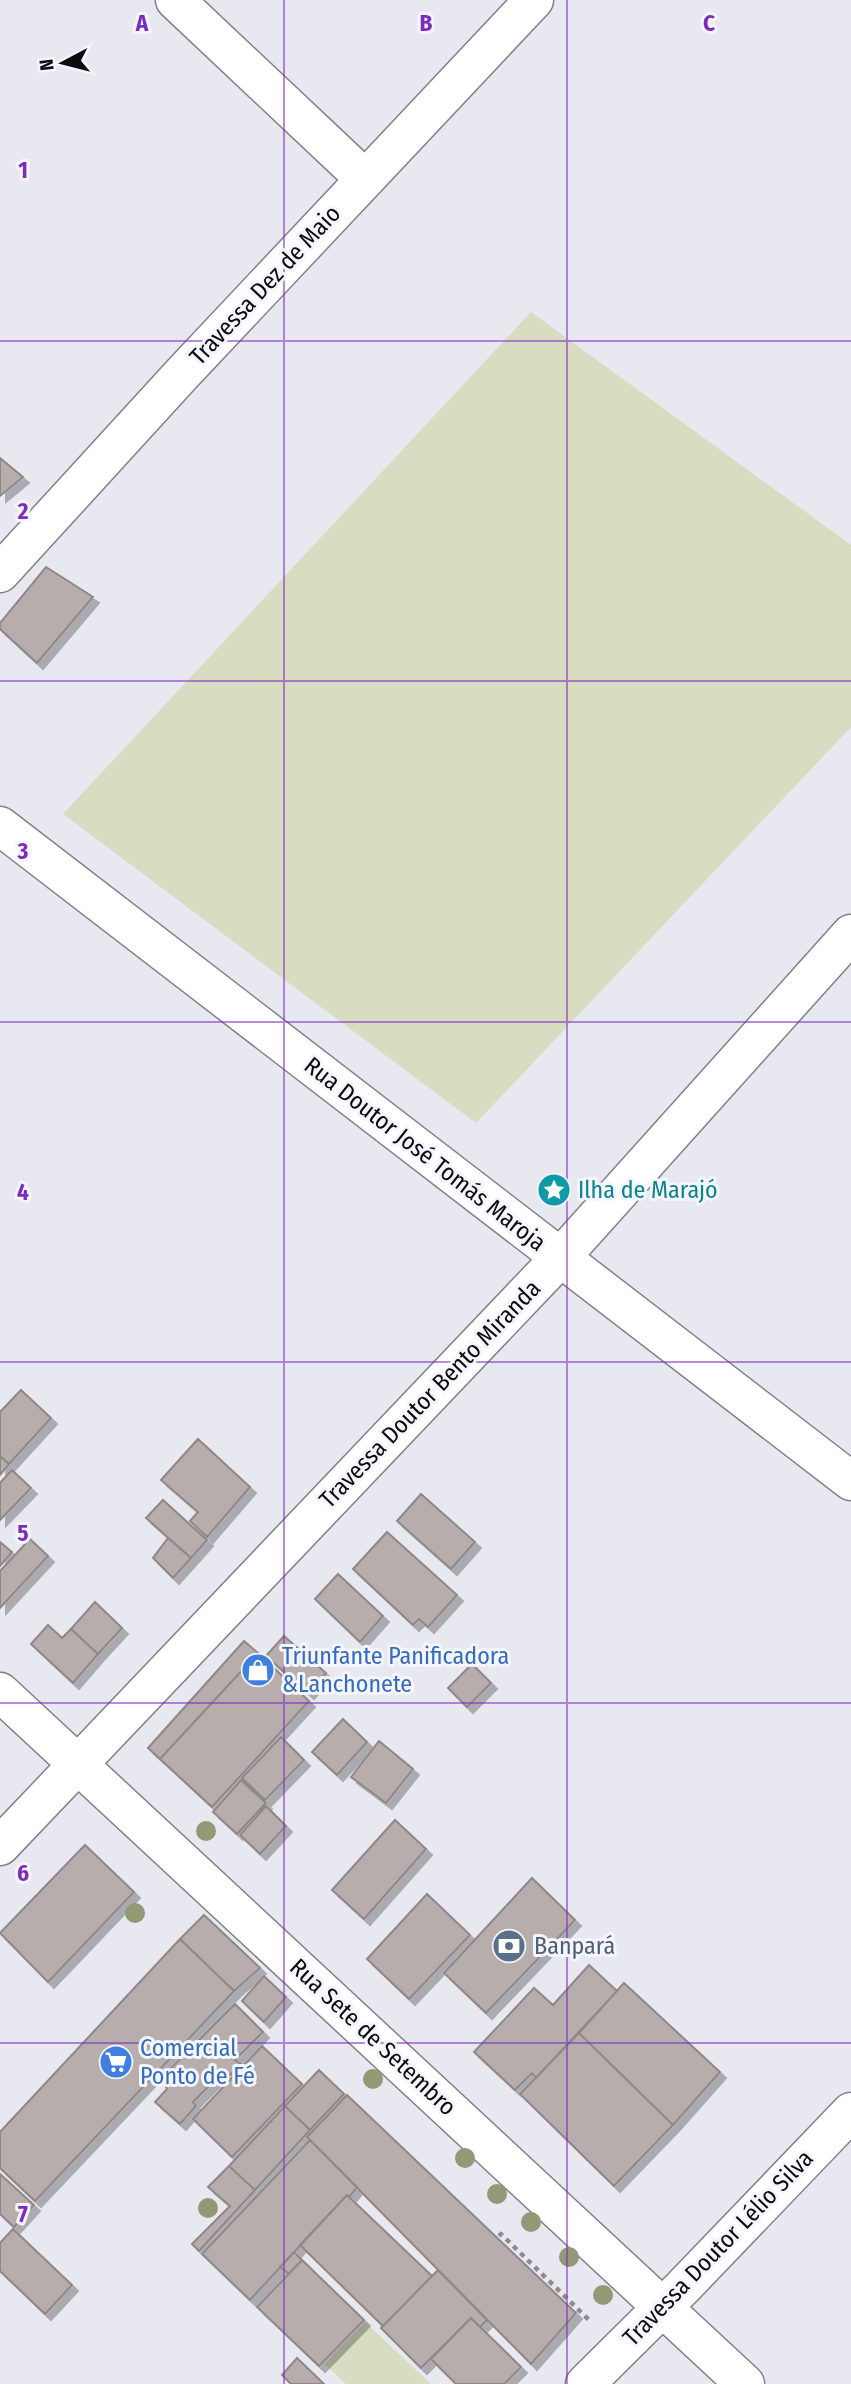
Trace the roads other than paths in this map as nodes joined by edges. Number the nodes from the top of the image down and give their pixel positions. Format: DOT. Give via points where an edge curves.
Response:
graph roads {
  1 [pos="175,0"];
  2 [pos="534,0"];
  3 [pos="365,179"];
  4 [pos="0,573"];
  5 [pos="0,826"];
  6 [pos="851,934"];
  7 [pos="560,1258"];
  8 [pos="851,1481"];
  9 [pos="0,1692"];
  10 [pos="78,1763"];
  11 [pos="0,1846"];
  12 [pos="851,2112"];
  13 [pos="663,2306"];
  14 [pos="585,2384"];
  15 [pos="745,2384"];
  1 -- 3 [label="street"];
  2 -- 3 [label="street, Travessa Dez de Maio"];
  3 -- 4 [label="street, Travessa Dez de Maio"];
  5 -- 7 [label="street, Rua Doutor José Tomás Maroja"];
  6 -- 7 [label="street, Travessa Doutor Bento Miranda"];
  7 -- 8 [label="street, Rua Doutor José Tomás Maroja"];
  7 -- 10 [label="street, Travessa Doutor Bento Miranda"];
  9 -- 10 [label="street, Rua Sete de Setembro"];
  10 -- 11 [label="street, Travessa Doutor Bento Miranda"];
  10 -- 13 [label="street, Rua Sete de Setembro"];
  12 -- 13 [label="street, Travessa Doutor Lélio Silva"];
  13 -- 14 [label="street, Travessa Doutor Lélio Silva"];
  13 -- 15 [label="street, Rua Sete de Setembro"];
}
